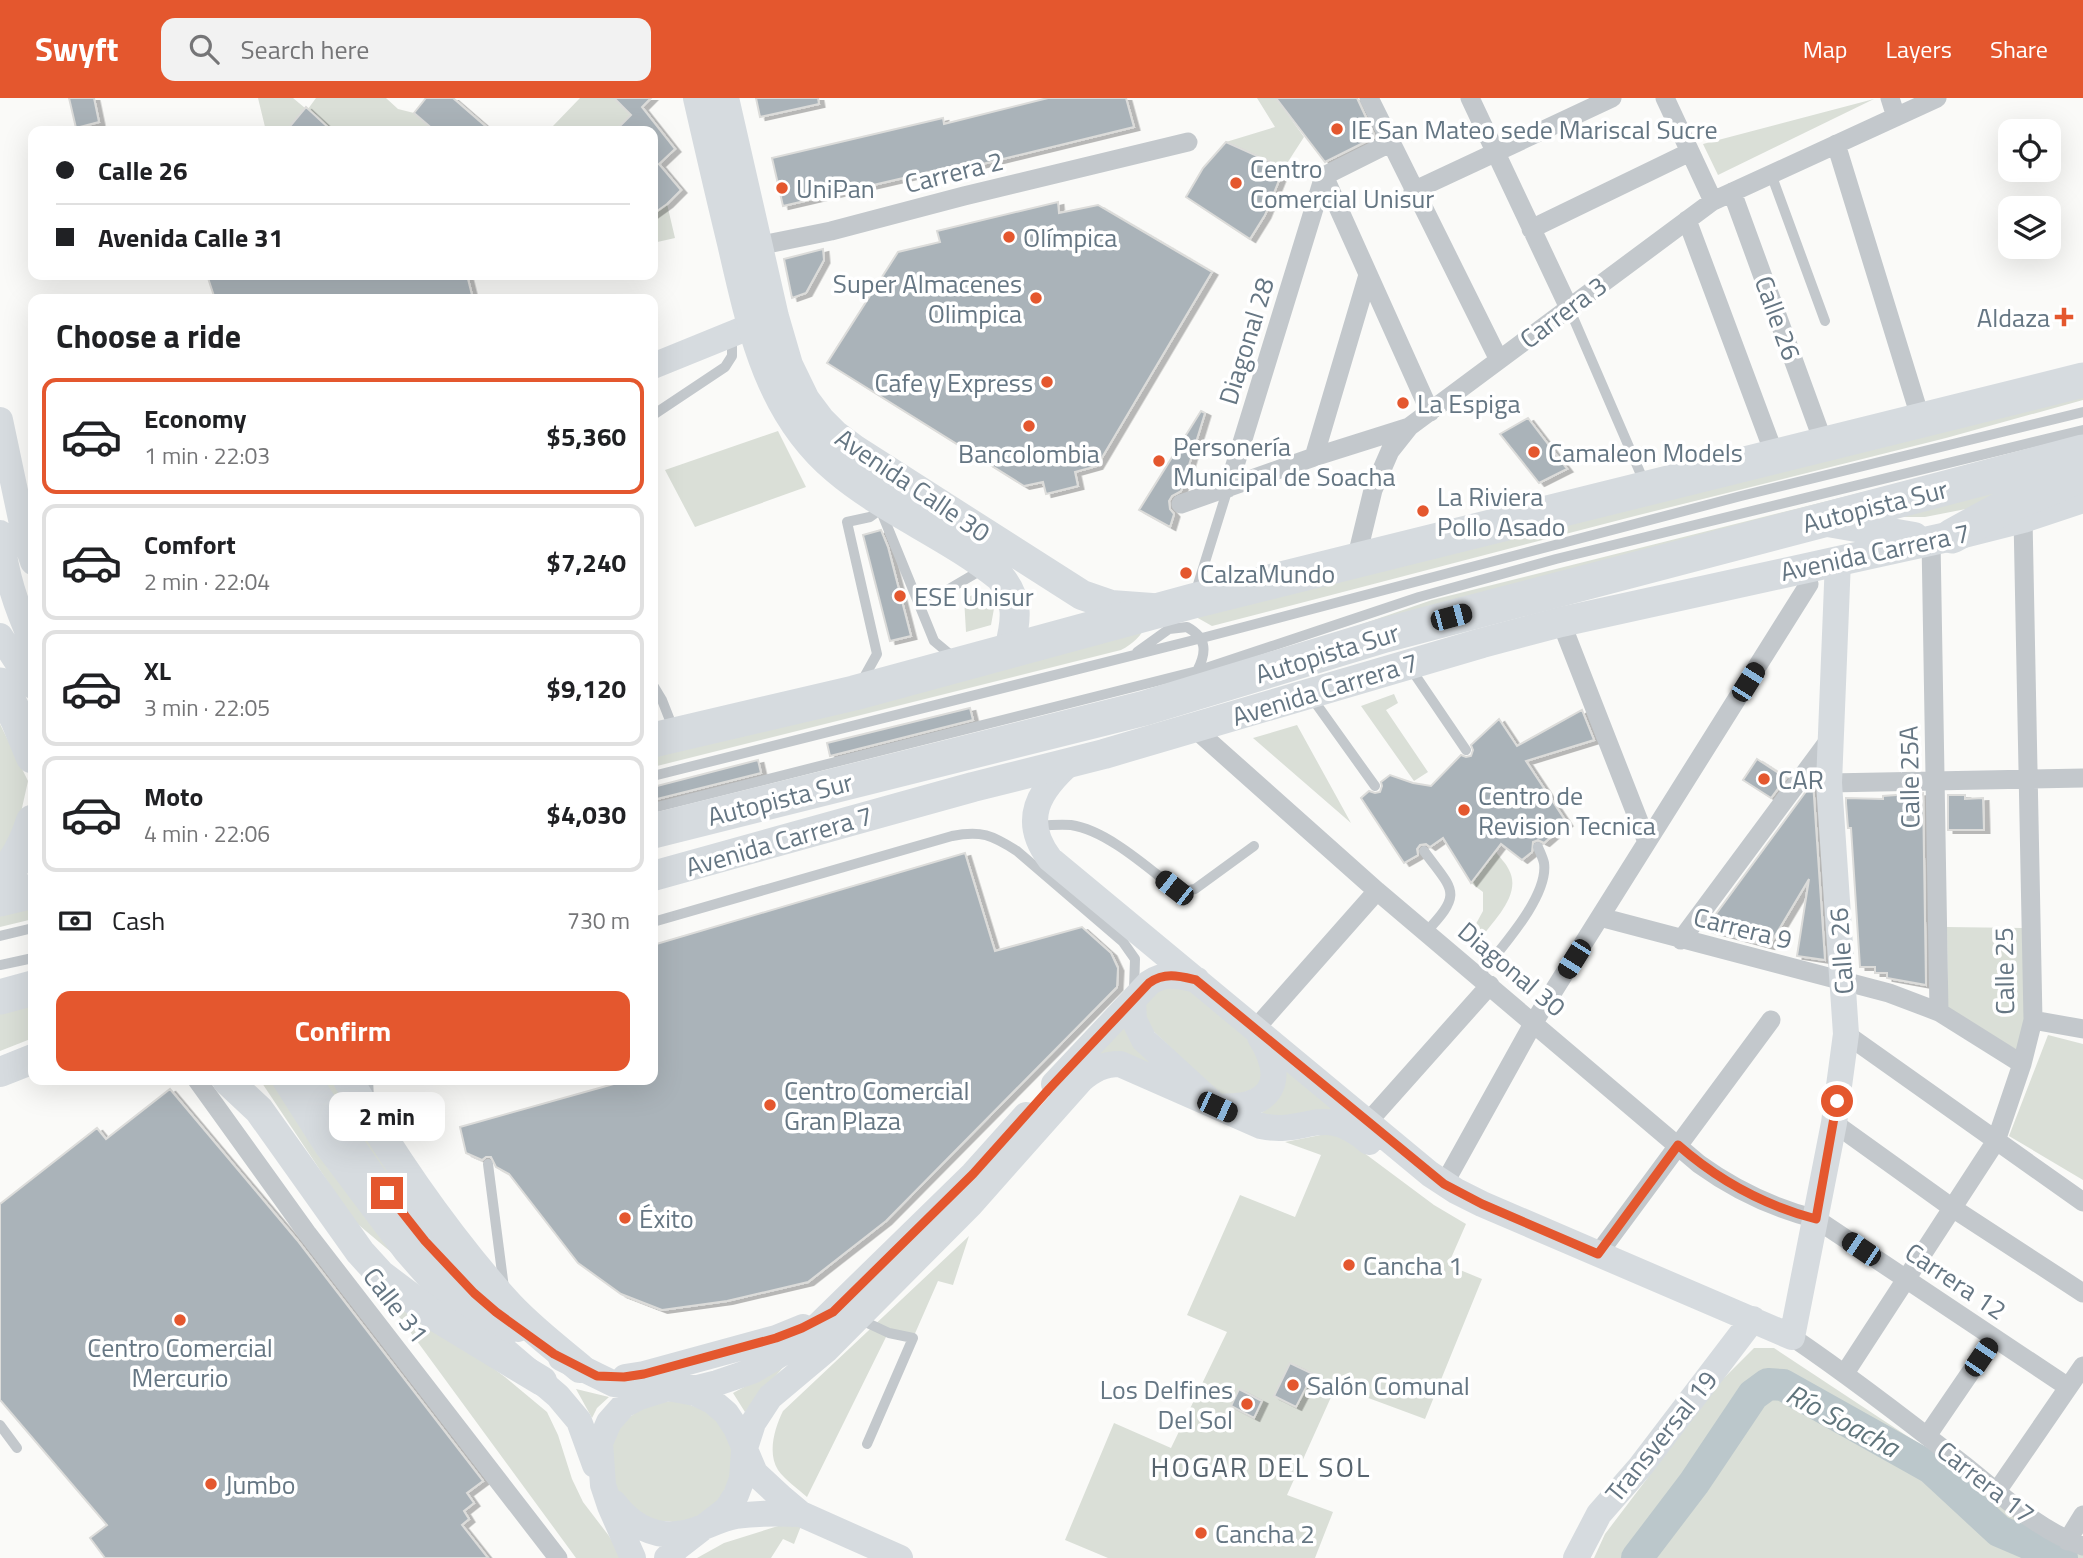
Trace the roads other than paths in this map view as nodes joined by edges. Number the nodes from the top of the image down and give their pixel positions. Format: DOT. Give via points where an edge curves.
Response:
graph roads {
  1 [pos="698,98"];
  2 [pos="724,98"];
  3 [pos="1368,98"];
  4 [pos="1469,98"];
  5 [pos="1612,98"];
  6 [pos="1665,98"];
  7 [pos="1937,98"];
  8 [pos="1893,107"];
  9 [pos="1188,142"];
  10 [pos="1390,143"];
  11 [pos="1836,144"];
  12 [pos="1494,151"];
  13 [pos="1690,152"];
  14 [pos="1771,174"];
  15 [pos="1324,176"];
  16 [pos="1413,191"];
  17 [pos="1732,192"];
  18 [pos="1713,201"];
  19 [pos="1687,220"];
  20 [pos="1531,229"];
  21 [pos="746,249"];
  22 [pos="1368,275"];
  23 [pos="1569,308"];
  24 [pos="1825,321"];
  25 [pos="752,326"];
  26 [pos="1499,360"];
  27 [pos="658,364"];
  28 [pos="2083,380"];
  29 [pos="658,412"];
  30 [pos="1430,412"];
  31 [pos="2083,412"];
  32 [pos="0,420"];
  33 [pos="1922,420"];
  34 [pos="1409,427"];
  35 [pos="2083,430"];
  36 [pos="1824,444"];
  37 [pos="2083,452"];
  38 [pos="1775,456"];
  39 [pos="1314,457"];
  40 [pos="2083,474"];
  41 [pos="1646,487"];
  42 [pos="1228,488"];
  43 [pos="2083,498"];
  44 [pos="877,502"];
  45 [pos="1181,505"];
  46 [pos="2023,518"];
  47 [pos="1818,521"];
  48 [pos="0,533"];
  49 [pos="1941,538"];
  50 [pos="28,547"];
  51 [pos="986,555"];
  52 [pos="1356,560"];
  53 [pos="1838,560"];
  54 [pos="1809,584"];
  55 [pos="1178,605"];
  56 [pos="920,606"];
  57 [pos="1561,622"];
  58 [pos="28,633"];
  59 [pos="0,636"];
  60 [pos="1202,638"];
  61 [pos="1009,650"];
  62 [pos="1131,657"];
  63 [pos="963,663"];
  64 [pos="1407,664"];
  65 [pos="1197,671"];
  66 [pos="28,678"];
  67 [pos="0,685"];
  68 [pos="658,693"];
  69 [pos="854,693"];
  70 [pos="1310,695"];
  71 [pos="1194,728"];
  72 [pos="664,738"];
  73 [pos="1830,739"];
  74 [pos="28,742"];
  75 [pos="1466,750"];
  76 [pos="1071,762"];
  77 [pos="658,775"];
  78 [pos="2083,778"];
  79 [pos="2027,779"];
  80 [pos="1935,781"];
  81 [pos="1829,783"];
  82 [pos="1375,786"];
  83 [pos="658,807"];
  84 [pos="1036,826"];
  85 [pos="658,830"];
  86 [pos="28,837"];
  87 [pos="1647,842"];
  88 [pos="1254,846"];
  89 [pos="1538,847"];
  90 [pos="1424,850"];
  91 [pos="658,875"];
  92 [pos="0,880"];
  93 [pos="1377,891"];
  94 [pos="28,892"];
  95 [pos="0,899"];
  96 [pos="1600,917"];
  97 [pos="658,921"];
  98 [pos="28,930"];
  99 [pos="1426,932"];
  100 [pos="0,936"];
  101 [pos="1681,940"];
  102 [pos="28,959"];
  103 [pos="0,965"];
  104 [pos="1196,980"];
  105 [pos="1844,980"];
  106 [pos="1484,981"];
  107 [pos="28,989"];
  108 [pos="0,997"];
  109 [pos="1133,1001"];
  110 [pos="1939,1012"];
  111 [pos="1771,1020"];
  112 [pos="2033,1020"];
  113 [pos="1534,1022"];
  114 [pos="1255,1029"];
  115 [pos="2083,1029"];
  116 [pos="1846,1034"];
  117 [pos="28,1061"];
  118 [pos="2022,1064"];
  119 [pos="0,1072"];
  120 [pos="200,1085"];
  121 [pos="232,1085"];
  122 [pos="246,1085"];
  123 [pos="289,1085"];
  124 [pos="311,1085"];
  125 [pos="351,1085"];
  126 [pos="369,1085"];
  127 [pos="1217,1107"];
  128 [pos="259,1110"];
  129 [pos="1834,1123"];
  130 [pos="374,1126"];
  131 [pos="1363,1128"];
  132 [pos="335,1140"];
  133 [pos="1996,1141"];
  134 [pos="1678,1145"];
  135 [pos="488,1164"];
  136 [pos="1444,1184"];
  137 [pos="2083,1202"];
  138 [pos="1951,1206"];
  139 [pos="1816,1219"];
  140 [pos="1598,1254"];
  141 [pos="1906,1279"];
  142 [pos="2083,1293"];
  143 [pos="506,1302"];
  144 [pos="845,1315"];
  145 [pos="1748,1326"];
  146 [pos="1792,1337"];
  147 [pos="1994,1338"];
  148 [pos="2083,1366"];
  149 [pos="588,1372"];
  150 [pos="1845,1373"];
  151 [pos="542,1381"];
  152 [pos="2068,1387"];
  153 [pos="668,1388"];
  154 [pos="0,1425"];
  155 [pos="1927,1436"];
  156 [pos="867,1444"];
  157 [pos="17,1448"];
  158 [pos="744,1451"];
  159 [pos="603,1485"];
  160 [pos="1997,1491"];
  161 [pos="801,1514"];
  162 [pos="2083,1515"];
  163 [pos="710,1523"];
  164 [pos="2075,1544"];
  165 [pos="558,1558"];
  166 [pos="633,1558"];
  167 [pos="667,1558"];
  168 [pos="900,1558"];
  169 [pos="1576,1558"];
  1 -- 21 [label="main road, Avenida Calle 30"];
  2 -- 21 [label="main road, Avenida Calle 30"];
  3 -- 10 [label="street"];
  4 -- 12 [label="street"];
  5 -- 12 [label="street"];
  6 -- 13 [label="street"];
  7 -- 8 [label="street, Carrera 3"];
  8 -- 11 [label="street, Carrera 3"];
  9 -- 21 [label="street, Carrera 2"];
  10 -- 15 [label="street"];
  10 -- 16 [label="street"];
  11 -- 14 [label="street, Carrera 3"];
  11 -- 33 [label="street"];
  12 -- 16 [label="street"];
  12 -- 20 [label="street"];
  13 -- 18 [label="street"];
  13 -- 20 [label="street"];
  14 -- 17 [label="street, Carrera 3"];
  14 -- 24 [label="lane"];
  15 -- 22 [label="street"];
  15 -- 42 [label="street, Diagonal 28"];
  16 -- 26 [label="street"];
  17 -- 18 [label="street, Carrera 3"];
  17 -- 36 [label="street, Calle 26"];
  18 -- 19 [label="street, Carrera 3"];
  19 -- 23 [label="street, Carrera 3"];
  19 -- 38 [label="street"];
  20 -- 23 [label="street"];
  21 -- 25 [label="main road, Avenida Calle 30"];
  22 -- 30 [label="street"];
  22 -- 39 [label="street"];
  23 -- 26 [label="street, Carrera 3"];
  23 -- 41 [label="lane"];
  25 -- 27 [label="main road"];
  25 -- 29 [label="lane" via="725,367"];
  25 -- 44 [label="main road, Avenida Calle 30" via="774,387 802,433 837,470"];
  25 -- 51 [label="main road, Avenida Calle 30" via="835,435"];
  26 -- 30 [label="street, Carrera 3"];
  28 -- 33 [label="highway"];
  30 -- 34 [label="street, Carrera 3"];
  31 -- 60 [label="lane" via="1741,496"];
  32 -- 50 [label="main road"];
  33 -- 36 [label="highway"];
  34 -- 39 [label="street, Carrera 3"];
  34 -- 52 [label="street" via="1390,451 1373,490"];
  35 -- 65 [label="lane" via="1556,559 1419,597"];
  36 -- 38 [label="highway"];
  37 -- 47 [label="highway, Autopista Sur"];
  38 -- 41 [label="highway"];
  39 -- 42 [label="street, Carrera 3"];
  40 -- 49 [label="highway"];
  41 -- 52 [label="highway"];
  42 -- 45 [label="street, Carrera 3"];
  42 -- 55 [label="lane, Diagonal 28"];
  43 -- 46 [label="main road, Avenida Carrera 7"];
  44 -- 51 [label="main road, Avenida Calle 30"];
  44 -- 56 [label="lane"];
  44 -- 69 [label="lane" via="870,517 847,522 877,654"];
  46 -- 49 [label="main road, Avenida Carrera 7"];
  46 -- 79 [label="street, Calle 25"];
  47 -- 49 [label="main road"];
  47 -- 85 [label="highway, Autopista Sur" via="1385,635 1145,708"];
  48 -- 58 [label="main road" via="7,578"];
  49 -- 53 [label="main road, Avenida Carrera 7"];
  49 -- 80 [label="street, Calle 25A"];
  51 -- 55 [label="main road, Avenida Calle 30" via="1039,569 1111,605"];
  51 -- 56 [label="lane"];
  51 -- 61 [label="main road, Avenida Calle 30" via="1009,587 1016,609"];
  52 -- 55 [label="highway"];
  53 -- 57 [label="main road, Avenida Carrera 7"];
  53 -- 73 [label="main road, Calle 26"];
  54 -- 87 [label="street"];
  55 -- 61 [label="highway"];
  56 -- 63 [label="lane" via="934,641"];
  57 -- 64 [label="main road, Avenida Carrera 7"];
  57 -- 87 [label="street"];
  59 -- 66 [label="main road"];
  60 -- 62 [label="lane"];
  60 -- 62 [label="lane" via="1187,627 1169,629"];
  60 -- 65 [label="lane" via="1205,649"];
  61 -- 63 [label="highway"];
  62 -- 77 [label="lane"];
  63 -- 69 [label="highway"];
  64 -- 70 [label="main road, Avenida Carrera 7"];
  64 -- 75 [label="lane"];
  65 -- 83 [label="lane"];
  67 -- 74 [label="highway"];
  68 -- 72 [label="lane"];
  69 -- 72 [label="highway"];
  70 -- 71 [label="main road, Avenida Carrera 7"];
  70 -- 82 [label="lane"];
  71 -- 76 [label="main road, Avenida Carrera 7"];
  71 -- 93 [label="street, Diagonal 30"];
  73 -- 81 [label="main road, Calle 26"];
  73 -- 101 [label="street"];
  76 -- 84 [label="main road" via="1045,789 1035,811"];
  76 -- 91 [label="main road, Avenida Carrera 7"];
  78 -- 79 [label="street"];
  79 -- 80 [label="street"];
  79 -- 112 [label="street, Calle 25"];
  80 -- 81 [label="street"];
  80 -- 110 [label="street, Calle 25A"];
  81 -- 105 [label="main road, Calle 26"];
  84 -- 88 [label="lane" via="1081,828 1116,845 1174,888 1185,891"];
  84 -- 104 [label="main road" via="1050,859"];
  86 -- 92 [label="highway" via="14,865"];
  87 -- 96 [label="street"];
  89 -- 106 [label="lane" via="1544,863 1542,886"];
  90 -- 99 [label="lane" via="1448,884 1451,897"];
  93 -- 99 [label="street, Diagonal 30"];
  93 -- 114 [label="street"];
  94 -- 95 [label="highway"];
  96 -- 101 [label="street, Carrera 9"];
  96 -- 113 [label="street"];
  97 -- 109 [label="lane" via="951,836 979,833 1017,851 1130,949 1136,968"];
  98 -- 100 [label="lane"];
  99 -- 106 [label="street, Diagonal 30"];
  101 -- 105 [label="street, Carrera 9"];
  102 -- 103 [label="lane"];
  104 -- 109 [label="main road" via="1178,975 1158,978"];
  104 -- 114 [label="main road"];
  105 -- 110 [label="street, Carrera 9"];
  105 -- 116 [label="main road, Calle 26"];
  106 -- 113 [label="street, Diagonal 30"];
  106 -- 131 [label="street"];
  107 -- 108 [label="highway"];
  109 -- 127 [label="main road" via="1134,1020 1144,1040"];
  109 -- 144 [label="main road"];
  110 -- 118 [label="street, Carrera 9"];
  111 -- 134 [label="street"];
  112 -- 115 [label="street"];
  112 -- 118 [label="street, Calle 25"];
  113 -- 134 [label="street, Diagonal 30"];
  113 -- 136 [label="street"];
  114 -- 127 [label="main road" via="1275,1066 1271,1086 1251,1104"];
  114 -- 131 [label="main road"];
  116 -- 129 [label="main road, Calle 26"];
  116 -- 133 [label="street"];
  117 -- 119 [label="main road"];
  118 -- 133 [label="street, Calle 25"];
  120 -- 165 [label="street, Calle 31" via="302,1236"];
  121 -- 128 [label="main road"];
  122 -- 128 [label="main road"];
  123 -- 132 [label="main road"];
  124 -- 132 [label="main road"];
  125 -- 130 [label="main road"];
  126 -- 130 [label="lane"];
  127 -- 131 [label="main road" via="1271,1128 1322,1121"];
  127 -- 144 [label="main road" via="1120,1064 1094,1069 970,1205"];
  128 -- 151 [label="main road" via="381,1275 438,1318"];
  129 -- 138 [label="street"];
  129 -- 139 [label="main road, Calle 26"];
  130 -- 143 [label="main road" via="446,1229"];
  131 -- 136 [label="main road"];
  131 -- 145 [label="main road" via="1429,1194 1465,1215"];
  132 -- 149 [label="main road" via="474,1293 523,1333"];
  132 -- 151 [label="main road" via="375,1212 443,1293"];
  133 -- 137 [label="street"];
  133 -- 138 [label="street, Calle 25"];
  134 -- 139 [label="street, Diagonal 30" via="1747,1194"];
  134 -- 140 [label="street"];
  135 -- 143 [label="lane"];
  136 -- 140 [label="main road"];
  138 -- 141 [label="street, Calle 25"];
  138 -- 142 [label="street"];
  139 -- 141 [label="street, Carrera 12"];
  139 -- 146 [label="main road, Calle 26"];
  140 -- 145 [label="main road"];
  141 -- 147 [label="street, Carrera 12"];
  141 -- 150 [label="street, Calle 25"];
  143 -- 149 [label="main road"];
  144 -- 149 [label="main road" via="644,1374 624,1377"];
  144 -- 153 [label="main road" via="752,1371 697,1388"];
  144 -- 156 [label="lane" via="912,1338"];
  144 -- 158 [label="main road" via="827,1350 770,1397 753,1423"];
  145 -- 146 [label="main road, Carrera 17"];
  145 -- 169 [label="main road, Transversal 19" via="1599,1514"];
  146 -- 150 [label="street, Carrera 17"];
  147 -- 152 [label="street, Carrera 12"];
  147 -- 155 [label="street"];
  148 -- 152 [label="street"];
  149 -- 153 [label="main road" via="627,1387"];
  150 -- 155 [label="street, Carrera 17"];
  151 -- 159 [label="main road" via="579,1421"];
  152 -- 160 [label="street"];
  153 -- 158 [label="main road" via="695,1393 719,1407 736,1428"];
  153 -- 159 [label="main road" via="624,1405 609,1422 600,1443"];
  154 -- 157 [label="lane"];
  155 -- 160 [label="street, Carrera 17"];
  158 -- 161 [label="main road" via="755,1473"];
  158 -- 163 [label="main road" via="736,1495"];
  159 -- 163 [label="main road" via="629,1521 646,1530 686,1533"];
  159 -- 166 [label="main road"];
  160 -- 164 [label="street, Carrera 17" via="2029,1519"];
  161 -- 163 [label="main road" via="735,1516"];
  161 -- 168 [label="main road"];
  162 -- 164 [label="street"];
  163 -- 167 [label="main road"];
}
